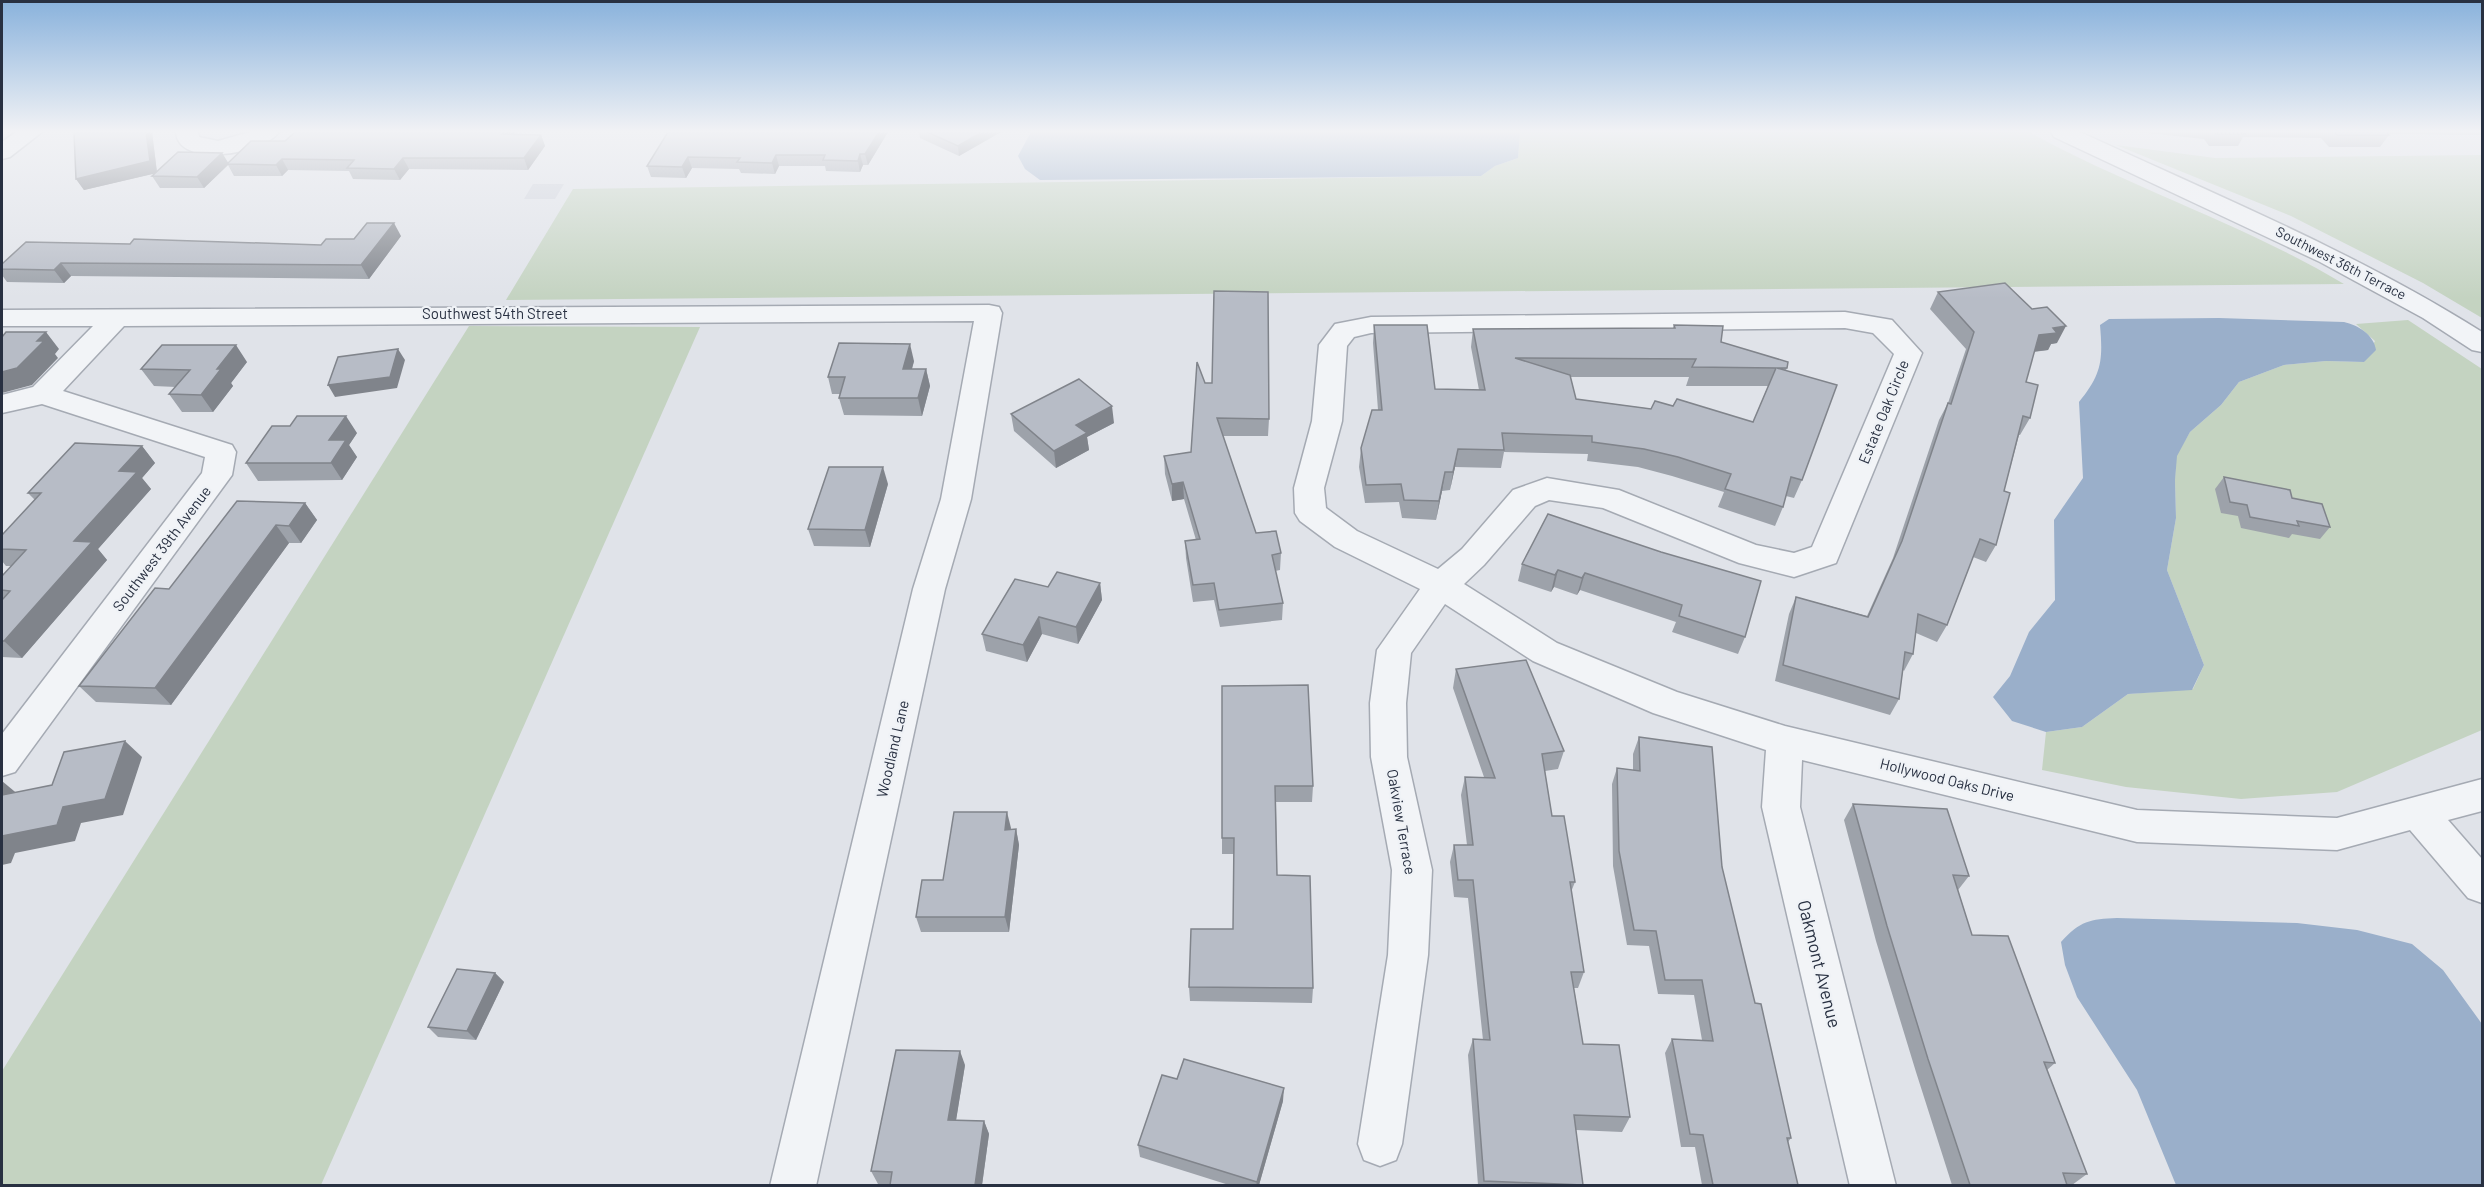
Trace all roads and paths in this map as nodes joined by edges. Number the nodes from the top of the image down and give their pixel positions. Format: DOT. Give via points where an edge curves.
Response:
graph roads {
  1 [pos="2179,187"];
  2 [pos="989,313"];
  3 [pos="118,316"];
  4 [pos="2,318"];
  5 [pos="2482,344"];
  6 [pos="43,393"];
  7 [pos="2,404"];
  8 [pos="1441,585"];
  9 [pos="1785,741"];
  10 [pos="2,761"];
  11 [pos="2482,795"];
  12 [pos="2418,813"];
  13 [pos="2482,886"];
  14 [pos="1380,1144"];
  15 [pos="793,1185"];
  16 [pos="1873,1185"];
  1 -- 5 [label="street, Southwest 36th Terrace" via="2314,248 2437,313"];
  2 -- 3 [label="street, Southwest 54th Street"];
  2 -- 15 [label="street, Woodland Lane" via="956,499 929,589"];
  3 -- 4 [label="street, Southwest 54th Street"];
  3 -- 6 [label="street"];
  6 -- 7 [label="street"];
  6 -- 10 [label="street, Southwest 39th Avenue" via="221,452 218,475"];
  8 -- 8 [label="street, Estate Oak Circle" via="1473,557 1524,498 1547,489 1608,498 1750,555 1794,565 1825,555 1908,352 1882,326 1845,320 1371,325 1345,330 1333,345 1327,421 1309,488 1311,513 1346,539"];
  8 -- 9 [label="street, Hollywood Oaks Drive" via="1545,652 1666,703"];
  8 -- 14 [label="street, Oakview Terrace" via="1394,650 1388,702 1389,757 1412,870 1408,955"];
  9 -- 12 [label="street, Hollywood Oaks Drive" via="2137,826 2337,834"];
  9 -- 16 [label="street, Oakmont Avenue" via="1781,807"];
  11 -- 12 [label="street, Hollywood Oaks Drive"];
  12 -- 13 [label="street"];
}
